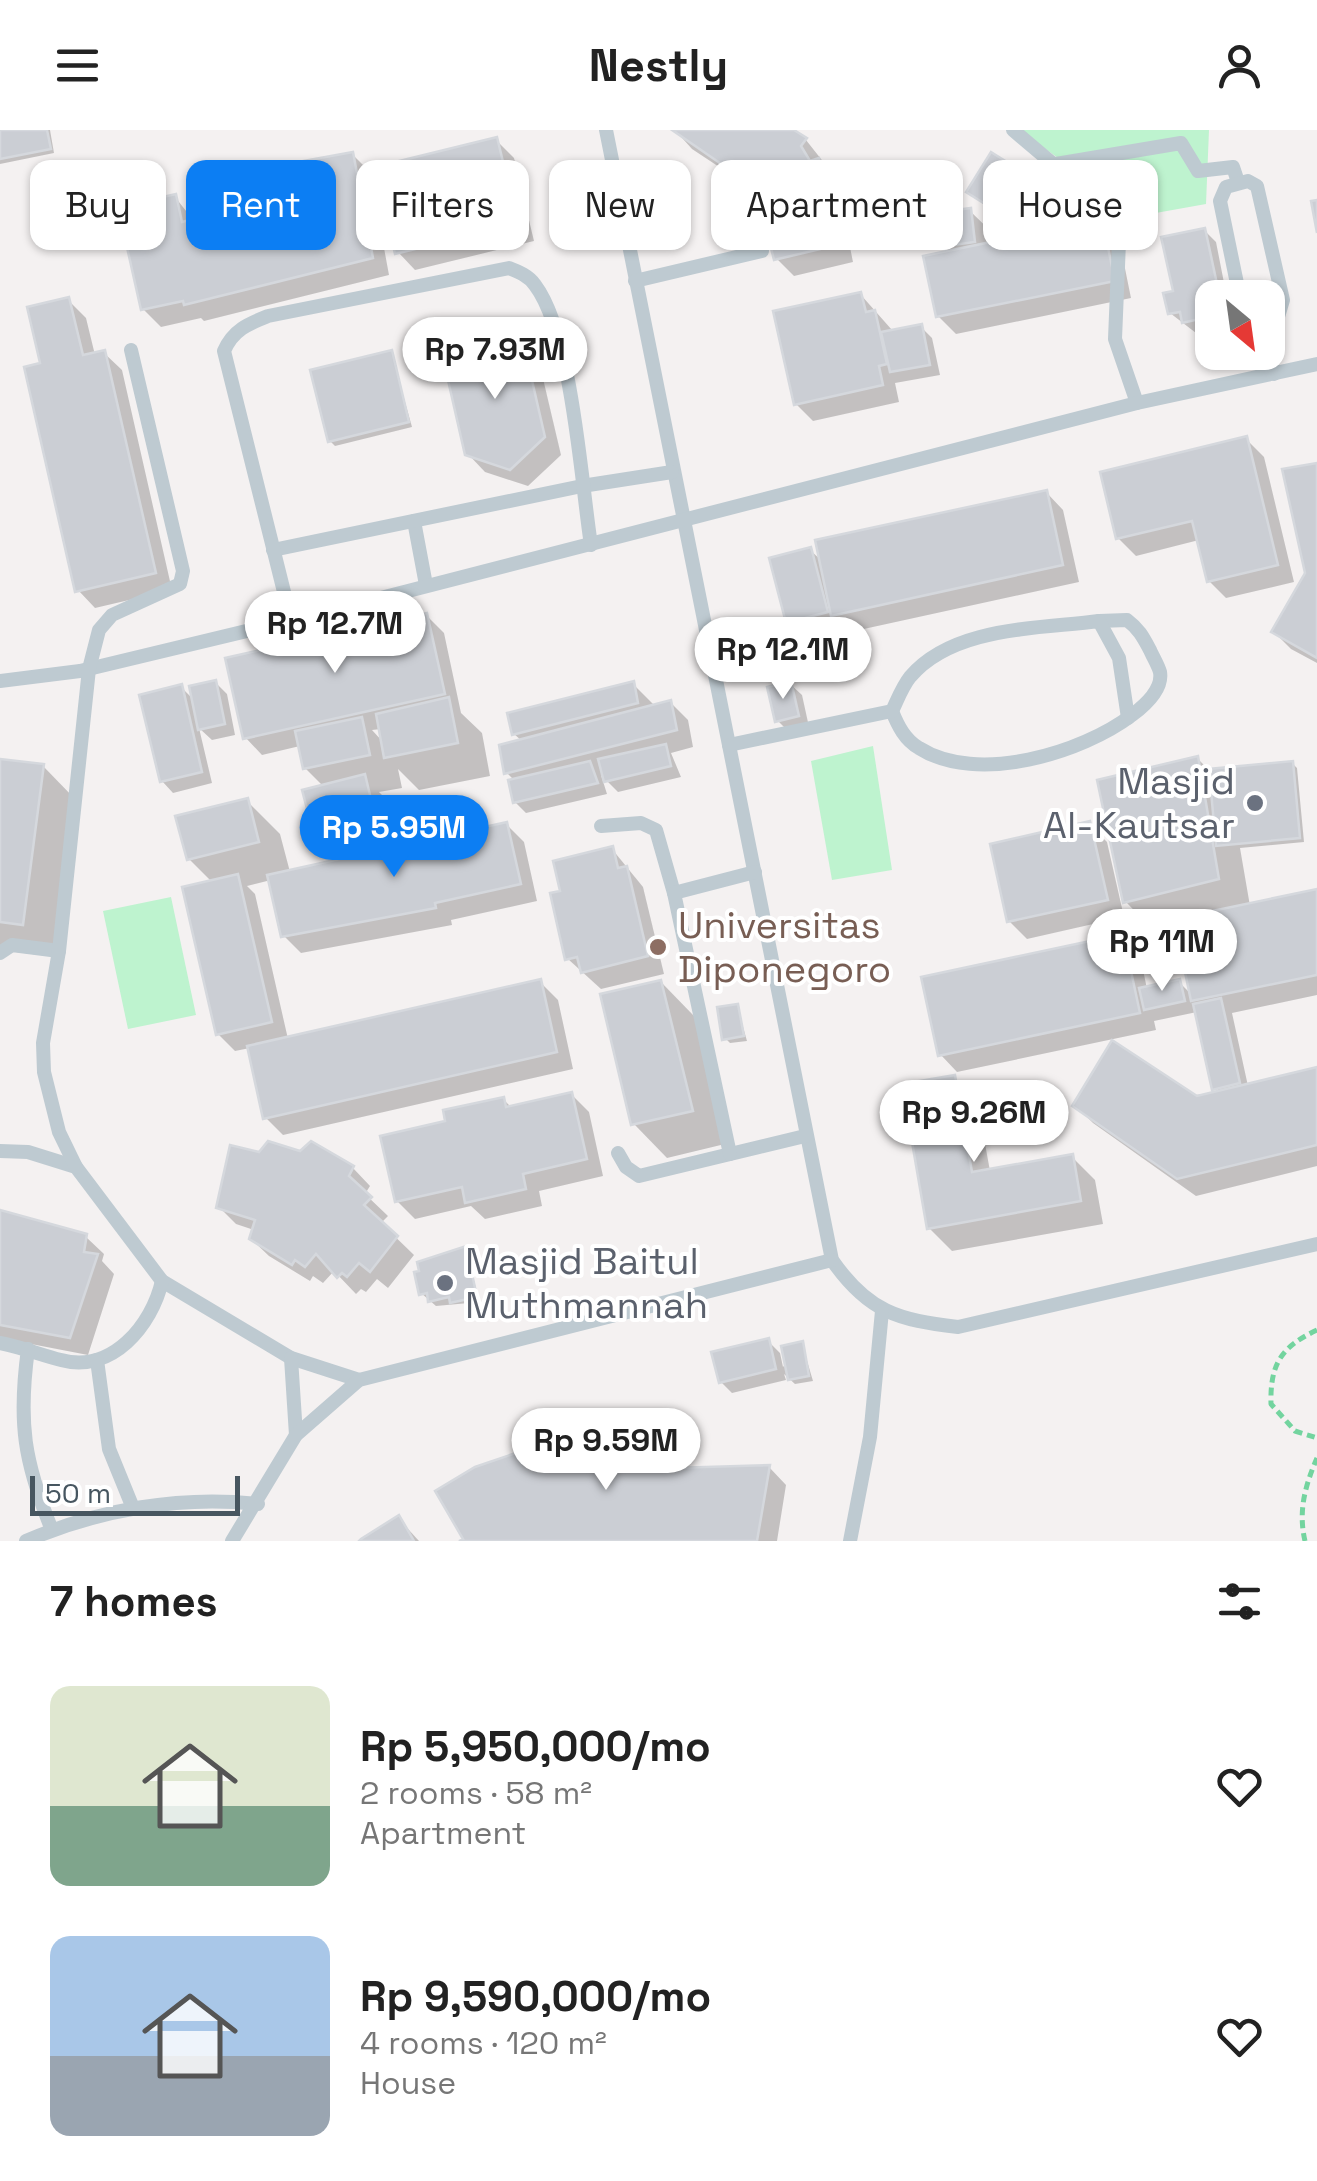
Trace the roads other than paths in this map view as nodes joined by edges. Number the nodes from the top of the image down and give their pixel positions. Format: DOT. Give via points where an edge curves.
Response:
graph roads {
  1 [pos="606,130"];
  2 [pos="1014,130"];
  3 [pos="1051,160"];
  4 [pos="1081,160"];
  5 [pos="1238,182"];
  6 [pos="1119,250"];
  7 [pos="762,251"];
  8 [pos="1236,280"];
  9 [pos="1278,280"];
  10 [pos="636,281"];
  11 [pos="131,350"];
  12 [pos="1317,364"];
  13 [pos="1273,370"];
  14 [pos="1274,374"];
  15 [pos="1136,403"];
  16 [pos="672,472"];
  17 [pos="582,486"];
  18 [pos="414,521"];
  19 [pos="685,521"];
  20 [pos="591,545"];
  21 [pos="273,550"];
  22 [pos="426,585"];
  23 [pos="291,620"];
  24 [pos="1100,621"];
  25 [pos="89,669"];
  26 [pos="0,680"];
  27 [pos="892,712"];
  28 [pos="1128,718"];
  29 [pos="729,746"];
  30 [pos="601,826"];
  31 [pos="755,872"];
  32 [pos="674,893"];
  33 [pos="59,951"];
  34 [pos="0,952"];
  35 [pos="805,1136"];
  36 [pos="0,1151"];
  37 [pos="618,1153"];
  38 [pos="730,1154"];
  39 [pos="76,1167"];
  40 [pos="1317,1244"];
  41 [pos="832,1260"];
  42 [pos="162,1282"];
  43 [pos="882,1312"];
  44 [pos="0,1343"];
  45 [pos="28,1349"];
  46 [pos="292,1358"];
  47 [pos="97,1360"];
  48 [pos="359,1380"];
  49 [pos="296,1435"];
  50 [pos="258,1504"];
  51 [pos="134,1508"];
  52 [pos="52,1530"];
  53 [pos="26,1541"];
  54 [pos="232,1541"];
  55 [pos="850,1541"];
  1 -- 10 [label="lane"];
  2 -- 3 [label="lane"];
  4 -- 5 [label="lane" via="1181,144 1198,171 1233,167"];
  5 -- 8 [label="lane" via="1220,200"];
  5 -- 9 [label="lane" via="1257,186"];
  6 -- 15 [label="lane" via="1116,339"];
  7 -- 10 [label="lane"];
  10 -- 16 [label="lane"];
  11 -- 25 [label="lane" via="184,571 180,584 112,616 98,630"];
  12 -- 14 [label="lane"];
  13 -- 14 [label="lane"];
  14 -- 15 [label="lane"];
  15 -- 19 [label="lane"];
  16 -- 17 [label="lane"];
  16 -- 19 [label="lane"];
  17 -- 18 [label="lane"];
  17 -- 20 [label="lane"];
  17 -- 21 [label="lane" via="560,345 536,286 524,274 509,268 268,316 246,324 224,351"];
  18 -- 21 [label="lane"];
  18 -- 22 [label="lane"];
  19 -- 20 [label="lane"];
  19 -- 29 [label="lane"];
  20 -- 22 [label="lane"];
  21 -- 23 [label="lane"];
  22 -- 23 [label="lane"];
  23 -- 25 [label="lane"];
  24 -- 27 [label="lane" via="984,636 942,651 910,677"];
  24 -- 28 [label="lane" via="1119,658"];
  24 -- 28 [label="lane" via="1127,620 1140,630 1160,672 1145,705"];
  25 -- 26 [label="lane"];
  25 -- 33 [label="lane"];
  27 -- 28 [label="lane" via="918,748 959,762 1048,757"];
  27 -- 29 [label="lane"];
  29 -- 31 [label="lane"];
  30 -- 32 [label="lane" via="656,830"];
  31 -- 32 [label="lane"];
  31 -- 35 [label="lane"];
  32 -- 38 [label="lane"];
  33 -- 34 [label="lane" via="12,944"];
  33 -- 39 [label="lane" via="44,1072"];
  35 -- 38 [label="lane"];
  35 -- 41 [label="lane"];
  36 -- 39 [label="lane"];
  37 -- 38 [label="lane" via="639,1176"];
  39 -- 42 [label="lane"];
  40 -- 43 [label="lane" via="958,1327"];
  41 -- 43 [label="lane"];
  41 -- 48 [label="lane"];
  42 -- 46 [label="lane"];
  42 -- 47 [label="lane" via="156,1305 129,1341"];
  43 -- 55 [label="lane" via="870,1437"];
  44 -- 45 [label="lane"];
  45 -- 47 [label="lane" via="61,1360"];
  45 -- 52 [label="lane" via="20,1411 34,1485"];
  46 -- 48 [label="lane"];
  46 -- 49 [label="lane"];
  47 -- 51 [label="lane" via="109,1449"];
  48 -- 49 [label="lane"];
  49 -- 50 [label="lane"];
  50 -- 51 [label="lane" via="225,1500"];
  50 -- 54 [label="lane"];
  51 -- 52 [label="lane"];
  52 -- 53 [label="lane"];
}
